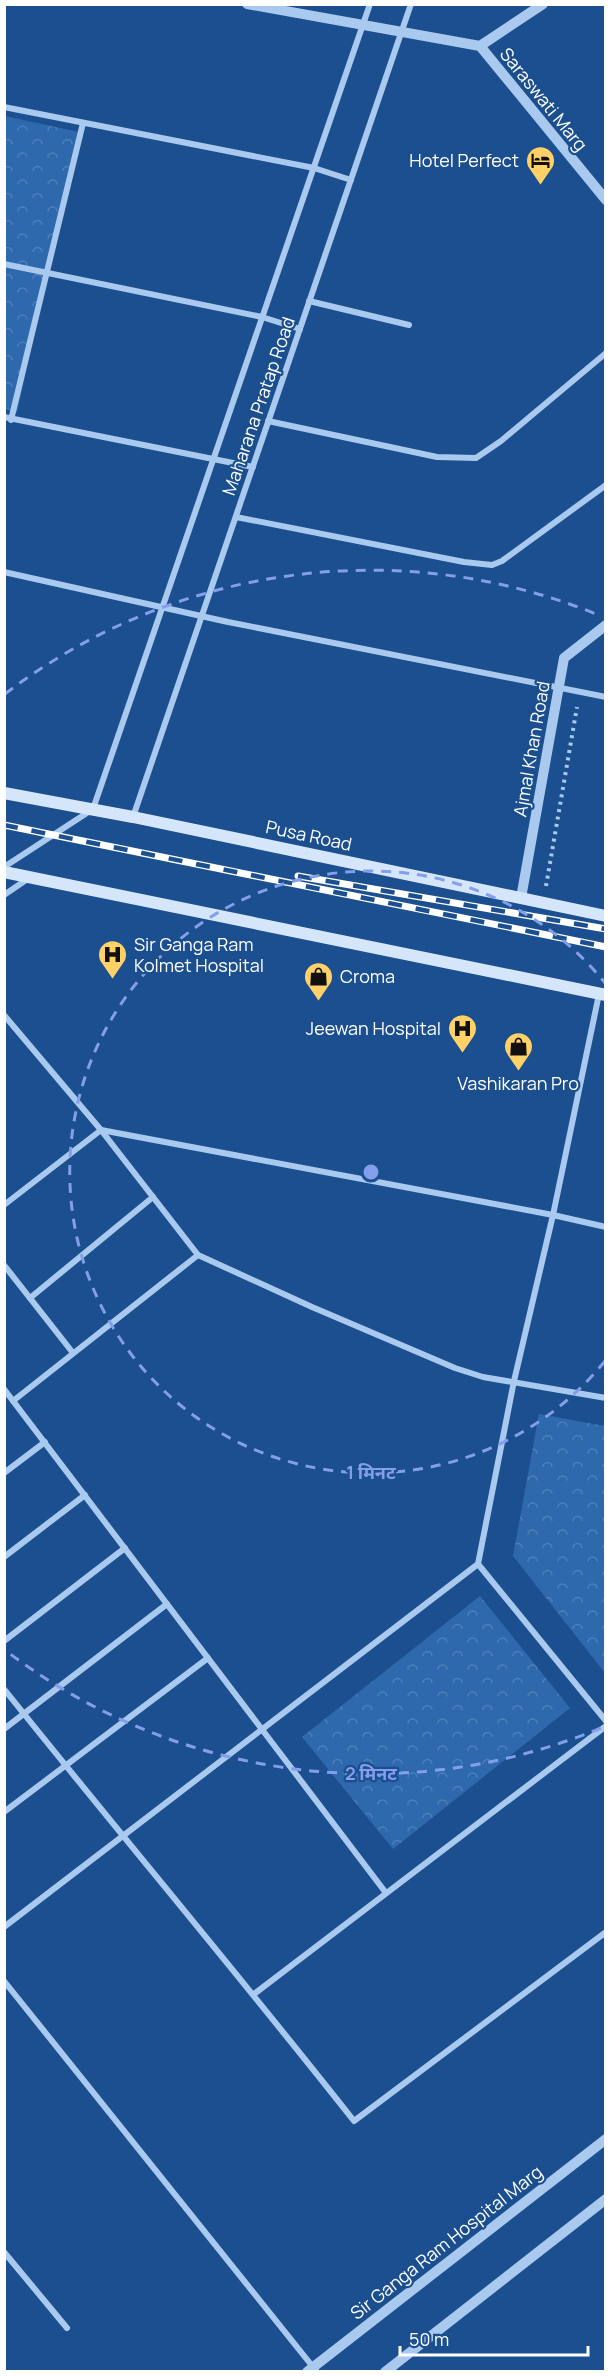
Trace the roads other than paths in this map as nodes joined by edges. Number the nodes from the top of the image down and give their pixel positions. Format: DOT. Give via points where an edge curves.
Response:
graph roads {
  1 [pos="247,4"];
  2 [pos="370,4"];
  3 [pos="411,4"];
  4 [pos="543,4"];
  5 [pos="363,25"];
  6 [pos="401,32"];
  7 [pos="480,46"];
  8 [pos="4,108"];
  9 [pos="83,123"];
  10 [pos="314,168"];
  11 [pos="351,180"];
  12 [pos="606,200"];
  13 [pos="4,264"];
  14 [pos="46,273"];
  15 [pos="309,301"];
  16 [pos="262,317"];
  17 [pos="409,325"];
  18 [pos="300,329"];
  19 [pos="606,353"];
  20 [pos="8,418"];
  21 [pos="268,422"];
  22 [pos="214,459"];
  23 [pos="253,466"];
  24 [pos="606,485"];
  25 [pos="236,517"];
  26 [pos="4,572"];
  27 [pos="162,606"];
  28 [pos="202,616"];
  29 [pos="606,625"];
  30 [pos="559,687"];
  31 [pos="606,697"];
  32 [pos="4,793"];
  33 [pos="93,809"];
  34 [pos="133,817"];
  35 [pos="4,867"];
  36 [pos="4,872"];
  37 [pos="30,877"];
  38 [pos="4,896"];
  39 [pos="521,898"];
  40 [pos="606,916"];
  41 [pos="602,995"];
  42 [pos="4,1015"];
  43 [pos="100,1130"];
  44 [pos="153,1197"];
  45 [pos="4,1205"];
  46 [pos="553,1215"];
  47 [pos="606,1227"];
  48 [pos="198,1255"];
  49 [pos="4,1265"];
  50 [pos="30,1298"];
  51 [pos="73,1353"];
  52 [pos="514,1381"];
  53 [pos="4,1389"];
  54 [pos="606,1398"];
  55 [pos="13,1401"];
  56 [pos="45,1442"];
  57 [pos="4,1473"];
  58 [pos="85,1495"];
  59 [pos="125,1548"];
  60 [pos="4,1557"];
  61 [pos="478,1564"];
  62 [pos="167,1604"];
  63 [pos="4,1641"];
  64 [pos="208,1658"];
  65 [pos="4,1689"];
  66 [pos="24,1714"];
  67 [pos="606,1721"];
  68 [pos="606,1725"];
  69 [pos="4,1729"];
  70 [pos="262,1730"];
  71 [pos="65,1766"];
  72 [pos="4,1812"];
  73 [pos="122,1836"];
  74 [pos="386,1893"];
  75 [pos="4,1927"];
  76 [pos="606,1932"];
  77 [pos="4,1981"];
  78 [pos="254,1994"];
  79 [pos="606,2139"];
  80 [pos="606,2199"];
  81 [pos="4,2252"];
  82 [pos="67,2328"];
  83 [pos="312,2370"];
  84 [pos="386,2372"];
  1 -- 5 [label="street, Saraswati Marg"];
  2 -- 5 [label="street, Maharana Pratap Road"];
  3 -- 6 [label="street, Maharana Pratap Road"];
  4 -- 7 [label="street, Saraswati Marg"];
  5 -- 6 [label="street, Saraswati Marg"];
  5 -- 10 [label="street, Maharana Pratap Road"];
  6 -- 7 [label="street, Saraswati Marg"];
  6 -- 11 [label="street, Maharana Pratap Road"];
  7 -- 12 [label="street, Saraswati Marg"];
  8 -- 9 [label="street"];
  9 -- 10 [label="street"];
  9 -- 14 [label="street"];
  10 -- 11 [label="street"];
  10 -- 16 [label="street, Maharana Pratap Road"];
  11 -- 15 [label="street, Maharana Pratap Road"];
  13 -- 14 [label="street"];
  14 -- 16 [label="street"];
  14 -- 20 [label="street"];
  15 -- 17 [label="street"];
  15 -- 18 [label="street, Maharana Pratap Road"];
  16 -- 18 [label="street"];
  16 -- 22 [label="street, Maharana Pratap Road"];
  18 -- 21 [label="street, Maharana Pratap Road"];
  19 -- 21 [label="street" via="476,458 437,457"];
  20 -- 22 [label="street"];
  21 -- 23 [label="street, Maharana Pratap Road"];
  22 -- 23 [label="street"];
  22 -- 27 [label="street, Maharana Pratap Road"];
  23 -- 25 [label="street, Maharana Pratap Road"];
  24 -- 25 [label="street" via="492,565"];
  25 -- 28 [label="street, Maharana Pratap Road"];
  26 -- 27 [label="street"];
  27 -- 28 [label="street"];
  27 -- 33 [label="street, Maharana Pratap Road"];
  28 -- 30 [label="street"];
  28 -- 34 [label="street, Maharana Pratap Road"];
  29 -- 30 [label="street, Ajmal Khan Road" via="564,658"];
  30 -- 31 [label="street"];
  30 -- 39 [label="street, Ajmal Khan Road"];
  32 -- 33 [label="main road, Pusa Road"];
  33 -- 34 [label="main road, Pusa Road"];
  33 -- 35 [label="street"];
  34 -- 39 [label="main road, Pusa Road"];
  36 -- 37 [label="main road"];
  37 -- 38 [label="street"];
  37 -- 41 [label="main road"];
  39 -- 40 [label="main road, Pusa Road"];
  41 -- 46 [label="street"];
  42 -- 43 [label="street"];
  43 -- 44 [label="street"];
  43 -- 45 [label="street"];
  43 -- 46 [label="street"];
  44 -- 48 [label="street"];
  44 -- 50 [label="street"];
  46 -- 47 [label="street"];
  46 -- 52 [label="street"];
  48 -- 51 [label="street"];
  48 -- 52 [label="street" via="455,1368"];
  49 -- 50 [label="street"];
  50 -- 51 [label="street"];
  51 -- 55 [label="street"];
  52 -- 54 [label="street"];
  52 -- 61 [label="street"];
  53 -- 55 [label="street"];
  55 -- 56 [label="street"];
  56 -- 57 [label="street"];
  56 -- 58 [label="street"];
  58 -- 59 [label="street"];
  58 -- 60 [label="street"];
  59 -- 62 [label="street"];
  59 -- 63 [label="street"];
  61 -- 67 [label="street"];
  61 -- 70 [label="street"];
  62 -- 64 [label="street"];
  62 -- 66 [label="street"];
  64 -- 70 [label="street"];
  64 -- 71 [label="street"];
  65 -- 66 [label="street"];
  66 -- 69 [label="street"];
  66 -- 71 [label="street"];
  68 -- 74 [label="street"];
  70 -- 73 [label="street"];
  70 -- 74 [label="street"];
  71 -- 72 [label="street"];
  71 -- 73 [label="street"];
  73 -- 75 [label="street"];
  73 -- 78 [label="street"];
  74 -- 78 [label="street"];
  76 -- 78 [label="street" via="354,2121"];
  77 -- 83 [label="street"];
  79 -- 83 [label="street, Sir Ganga Ram Hospital Marg"];
  80 -- 84 [label="street"];
  81 -- 82 [label="street"];
}
